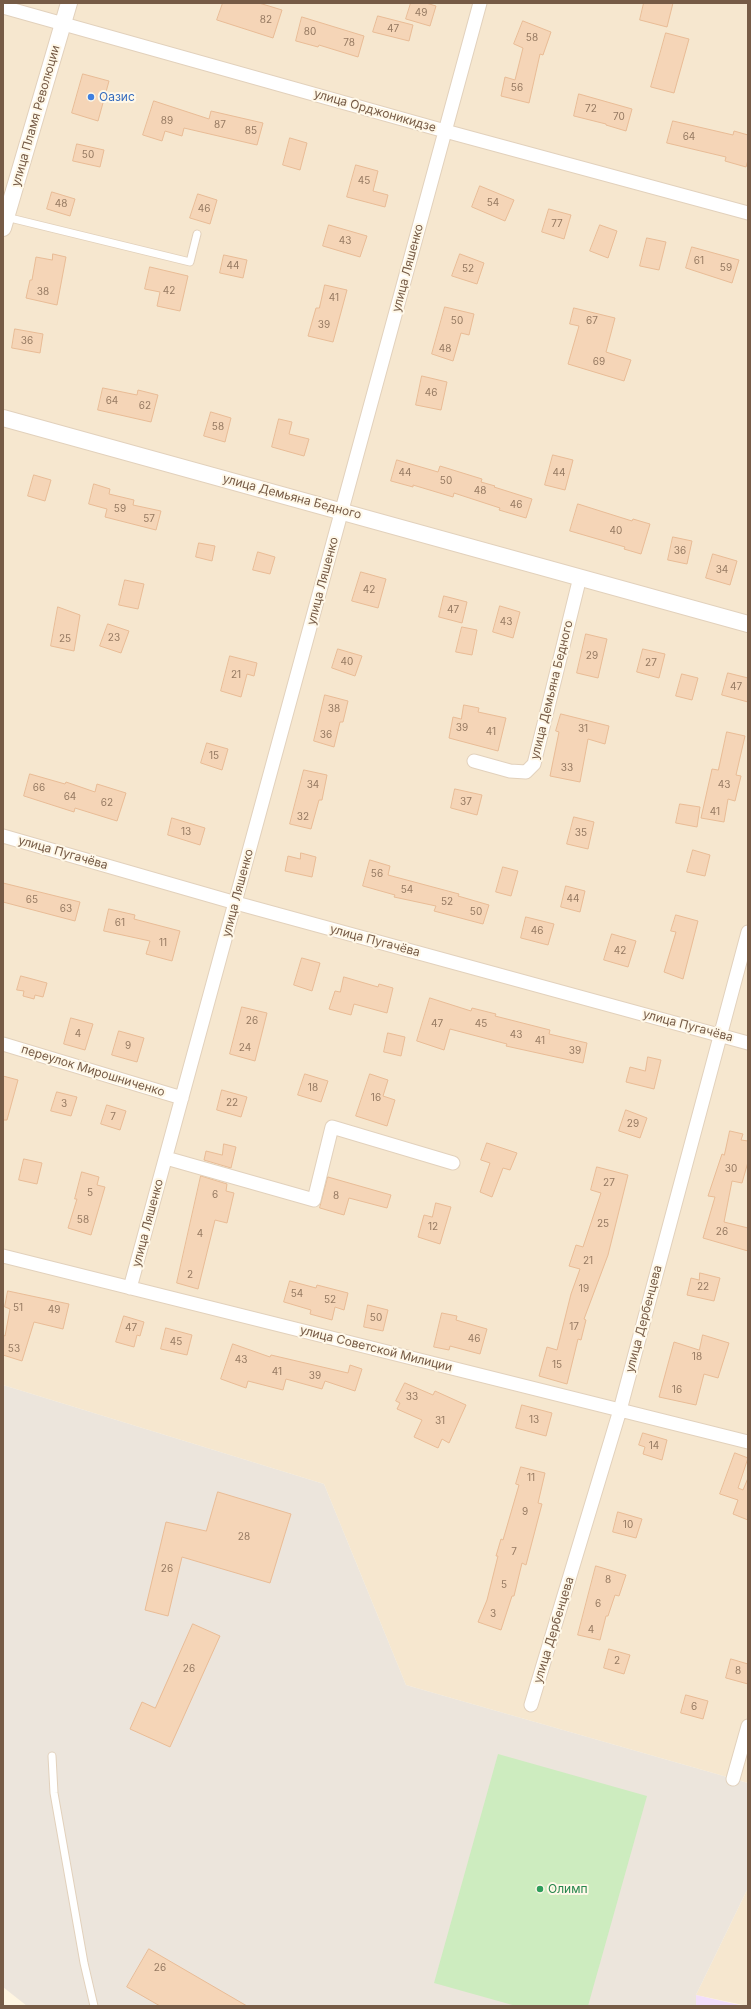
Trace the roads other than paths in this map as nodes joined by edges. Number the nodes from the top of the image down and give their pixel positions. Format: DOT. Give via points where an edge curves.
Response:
graph roads {
  1 [pos="69,3"];
  2 [pos="480,3"];
  3 [pos="3,7"];
  4 [pos="64,23"];
  5 [pos="445,131"];
  6 [pos="748,213"];
  7 [pos="5,222"];
  8 [pos="197,234"];
  9 [pos="3,418"];
  10 [pos="342,511"];
  11 [pos="580,578"];
  12 [pos="748,624"];
  13 [pos="474,761"];
  14 [pos="3,836"];
  15 [pos="236,903"];
  16 [pos="748,932"];
  17 [pos="720,1035"];
  18 [pos="748,1043"];
  19 [pos="3,1044"];
  20 [pos="182,1098"];
  21 [pos="166,1158"];
  22 [pos="453,1163"];
  23 [pos="3,1256"];
  24 [pos="130,1288"];
  25 [pos="620,1410"];
  26 [pos="748,1442"];
  27 [pos="531,1705"];
  28 [pos="748,1726"];
  29 [pos="52,1756"];
  30 [pos="733,1779"];
  31 [pos="94,2006"];
  1 -- 4 [label="street, улица Пламя Революции"];
  2 -- 5 [label="street, улица Ляшенко"];
  3 -- 4 [label="street, улица Орджоникидзе"];
  4 -- 5 [label="street, улица Орджоникидзе"];
  4 -- 7 [label="street, улица Пламя Революции"];
  5 -- 6 [label="street, улица Орджоникидзе"];
  5 -- 10 [label="street, улица Ляшенко"];
  7 -- 8 [label="lane" via="190,262"];
  9 -- 10 [label="street, улица Демьяна Бедного"];
  10 -- 11 [label="street, улица Демьяна Бедного"];
  10 -- 15 [label="street, улица Ляшенко"];
  11 -- 12 [label="street, улица Демьяна Бедного"];
  11 -- 13 [label="street, улица Демьяна Бедного" via="534,764 526,772 510,771"];
  14 -- 15 [label="street, улица Пугачёва"];
  15 -- 17 [label="street, улица Пугачёва"];
  15 -- 20 [label="street, улица Ляшенко"];
  16 -- 17 [label="street, улица Дербенцева"];
  17 -- 18 [label="street, улица Пугачёва"];
  17 -- 25 [label="street, улица Дербенцева"];
  19 -- 20 [label="street, переулок Мирошниченко"];
  20 -- 21 [label="street, улица Ляшенко"];
  21 -- 22 [label="street" via="314,1200 332,1127"];
  21 -- 24 [label="street, улица Ляшенко"];
  23 -- 24 [label="street, улица Советской Милиции"];
  24 -- 25 [label="street, улица Советской Милиции"];
  25 -- 26 [label="street, улица Советской Милиции"];
  25 -- 27 [label="street, улица Дербенцева"];
  28 -- 30 [label="street"];
  29 -- 31 [label="lane" via="55,1801"];
}
